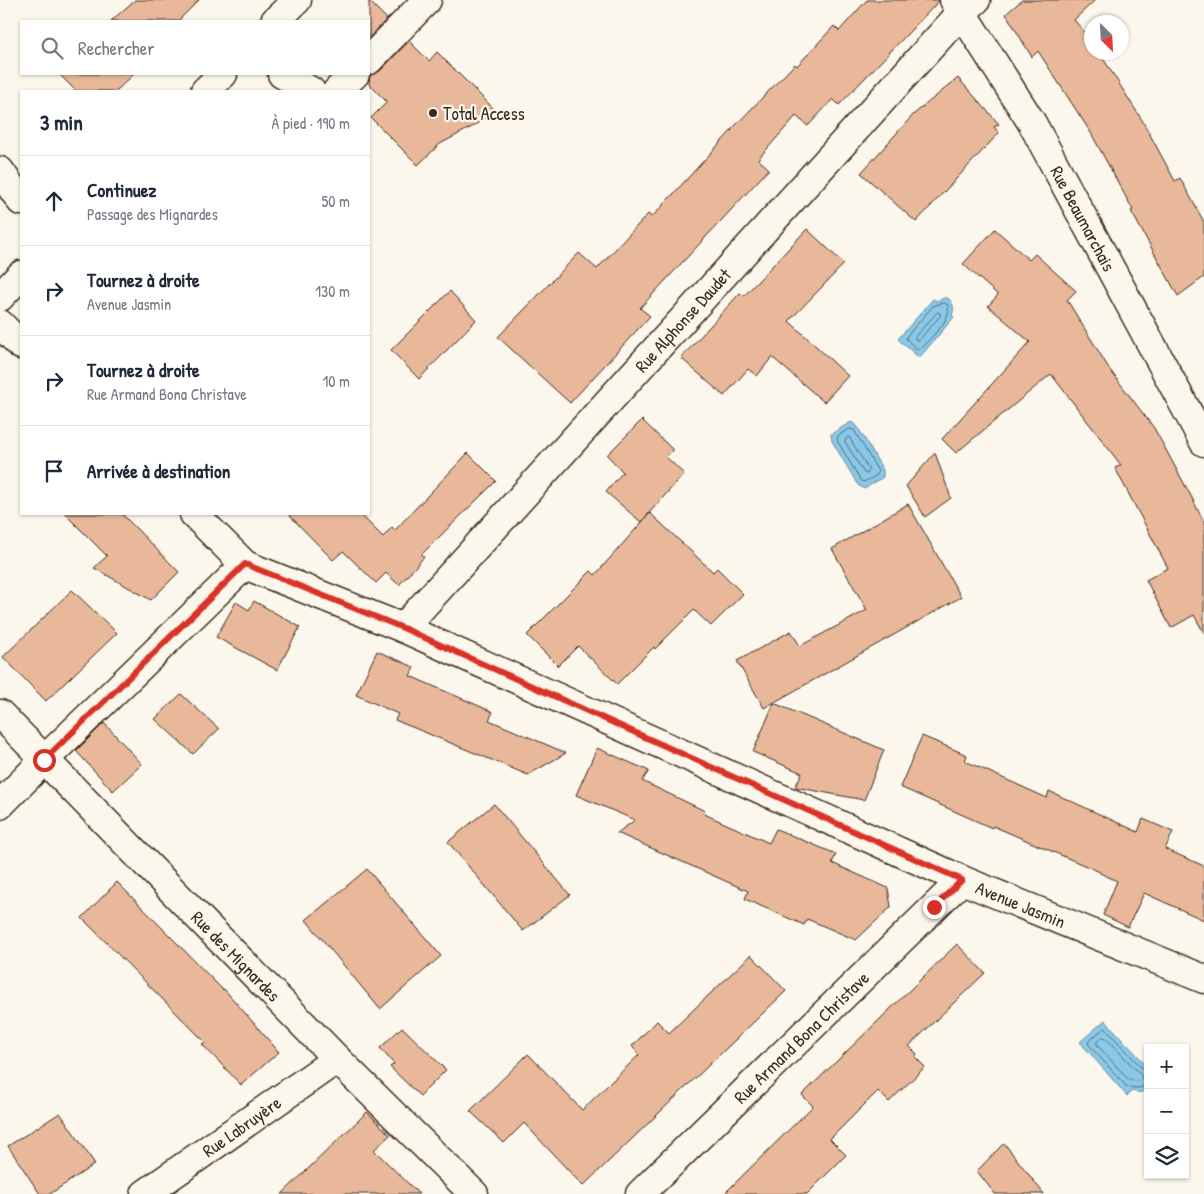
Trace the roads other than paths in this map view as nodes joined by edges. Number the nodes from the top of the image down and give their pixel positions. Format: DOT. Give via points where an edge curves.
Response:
graph roads {
  1 [pos="297,0"];
  2 [pos="427,0"];
  3 [pos="964,4"];
  4 [pos="276,20"];
  5 [pos="370,59"];
  6 [pos="222,75"];
  7 [pos="284,75"];
  8 [pos="354,75"];
  9 [pos="206,90"];
  10 [pos="309,90"];
  11 [pos="338,90"];
  12 [pos="0,171"];
  13 [pos="20,200"];
  14 [pos="20,276"];
  15 [pos="0,296"];
  16 [pos="0,324"];
  17 [pos="20,344"];
  18 [pos="1204,442"];
  19 [pos="195,515"];
  20 [pos="245,564"];
  21 [pos="403,628"];
  22 [pos="0,714"];
  23 [pos="44,760"];
  24 [pos="0,805"];
  25 [pos="962,880"];
  26 [pos="1204,979"];
  27 [pos="337,1059"];
  28 [pos="145,1194"];
  29 [pos="474,1194"];
  30 [pos="640,1194"];
  1 -- 4 [label="street"];
  2 -- 5 [label="street"];
  3 -- 18 [label="street, Rue Beaumarchais"];
  3 -- 21 [label="street, Rue Alphonse Daudet"];
  6 -- 9 [label="street"];
  7 -- 10 [label="street"];
  8 -- 11 [label="street"];
  12 -- 13 [label="street"];
  14 -- 15 [label="street"];
  16 -- 17 [label="street"];
  19 -- 20 [label="street, Avenue Jasmin"];
  20 -- 21 [label="street, Avenue Jasmin"];
  20 -- 23 [label="street"];
  21 -- 25 [label="street, Avenue Jasmin"];
  22 -- 23 [label="street, Rue des Mignardes"];
  23 -- 24 [label="street"];
  23 -- 27 [label="street, Rue des Mignardes"];
  25 -- 26 [label="street, Avenue Jasmin"];
  25 -- 30 [label="street, Rue Armand Bona Christave"];
  27 -- 28 [label="street, Rue Labruyère"];
  27 -- 29 [label="street, Rue des Mignardes"];
}
